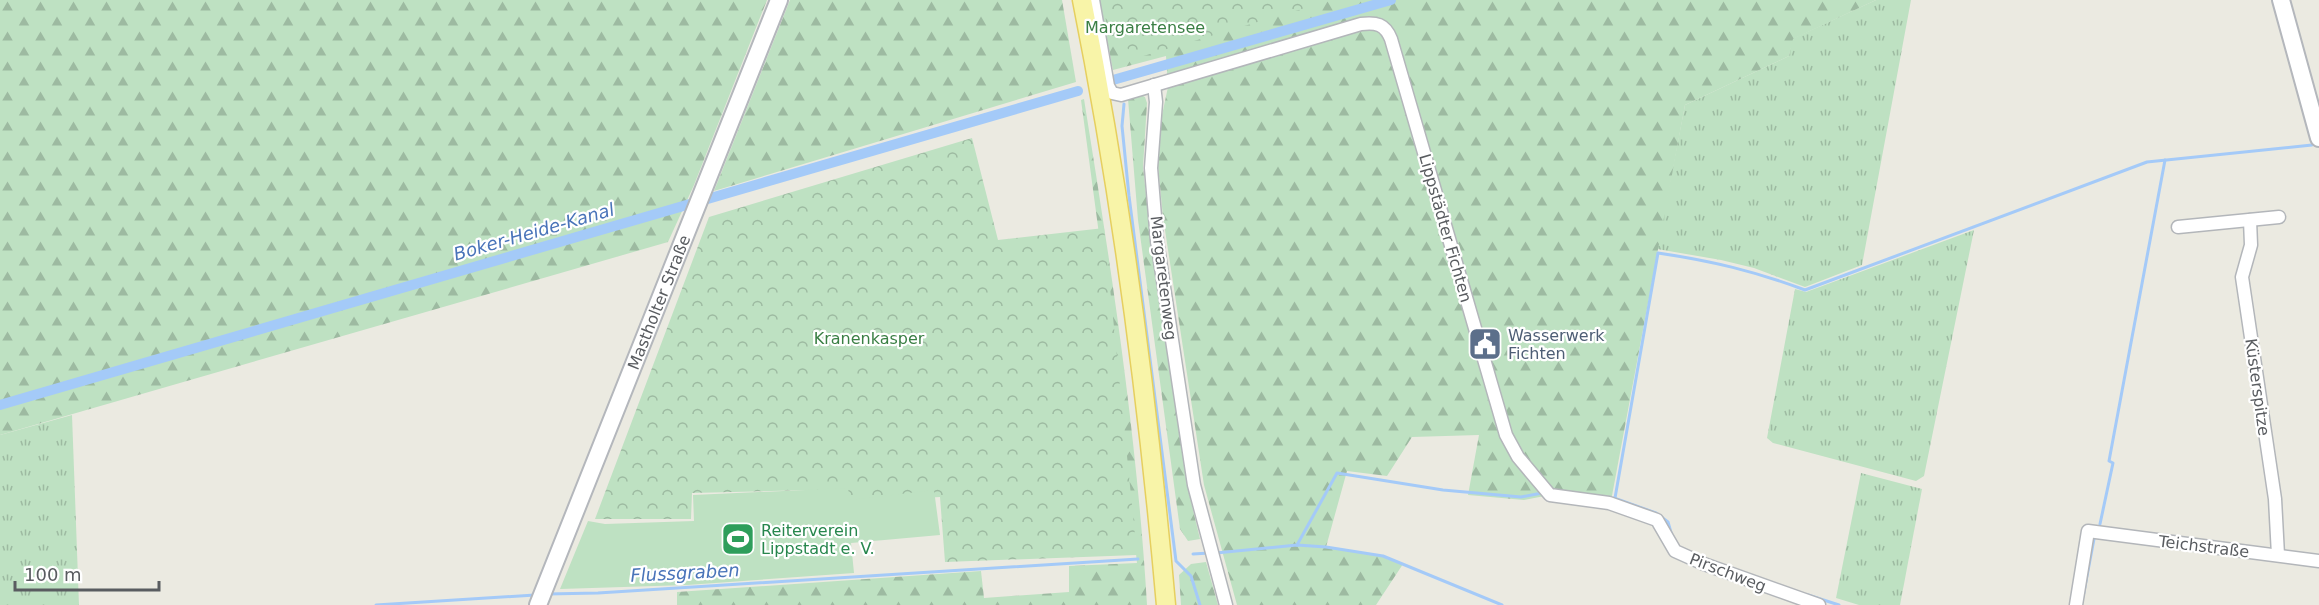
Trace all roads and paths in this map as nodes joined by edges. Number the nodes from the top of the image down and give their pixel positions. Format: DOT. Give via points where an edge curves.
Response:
graph roads {
  1 [pos="779,0"];
  2 [pos="1072,0"];
  3 [pos="1082,0"];
  4 [pos="1093,0"];
  5 [pos="2281,0"];
  6 [pos="1154,85"];
  7 [pos="2314,101"];
  8 [pos="2319,138"];
  9 [pos="2279,217"];
  10 [pos="2250,220"];
  11 [pos="2178,227"];
  12 [pos="1506,435"];
  13 [pos="2278,555"];
  14 [pos="2319,561"];
  15 [pos="539,604"];
  16 [pos="1156,605"];
  17 [pos="1166,605"];
  18 [pos="1226,605"];
  19 [pos="1819,605"];
  20 [pos="2076,605"];
  1 -- 15 [label="street, Mastholter Straße"];
  2 -- 16 [label="main road" via="1098,138 1126,328"];
  3 -- 17 [label="main road" via="1112,163 1136,327"];
  4 -- 6 [label="street" via="1112,93 1121,95"];
  5 -- 7 [label="street"];
  6 -- 12 [label="street, Lippstädter Fichten" via="1361,24 1380,24 1391,39"];
  6 -- 18 [label="street, Margaretenweg" via="1151,168 1158,241 1194,484"];
  7 -- 8 [label="street"];
  9 -- 10 [label="street"];
  10 -- 11 [label="street"];
  10 -- 13 [label="street, Küsterspitze" via="2250,245 2242,277 2275,499"];
  12 -- 19 [label="street, Pirschweg" via="1518,457 1546,490 1609,503 1657,520 1675,551"];
  13 -- 14 [label="street, Teichstraße"];
  13 -- 20 [label="street, Teichstraße" via="2088,531"];
}
